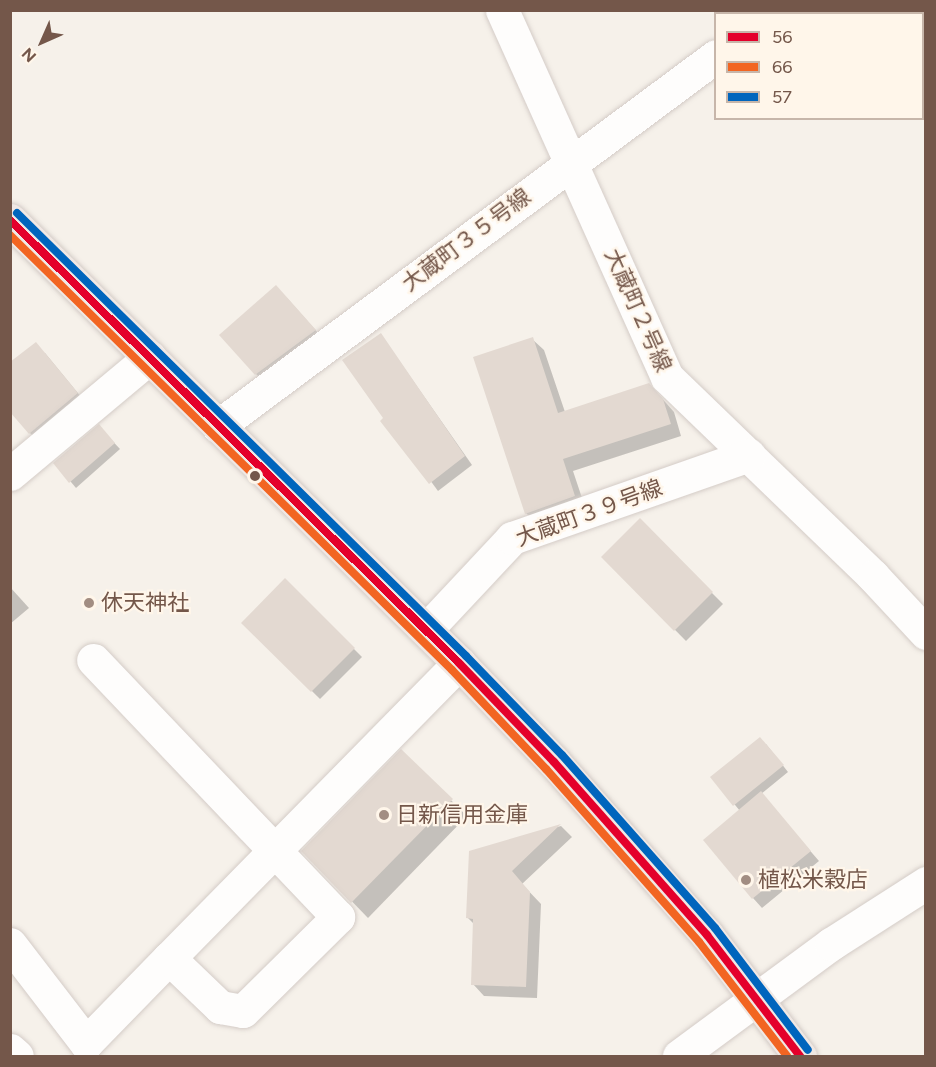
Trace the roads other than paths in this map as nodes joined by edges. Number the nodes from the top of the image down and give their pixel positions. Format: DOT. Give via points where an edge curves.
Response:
graph roads {
  1 [pos="502,10"];
  2 [pos="714,57"];
  3 [pos="572,161"];
  4 [pos="10,220"];
  5 [pos="150,357"];
  6 [pos="218,426"];
  7 [pos="749,455"];
  8 [pos="10,474"];
  9 [pos="426,630"];
  10 [pos="926,633"];
  11 [pos="93,660"];
  12 [pos="459,663"];
  13 [pos="274,851"];
  14 [pos="926,883"];
  15 [pos="10,944"];
  16 [pos="169,958"];
  17 [pos="754,1000"];
  18 [pos="10,1050"];
  19 [pos="17,1056"];
  20 [pos="679,1056"];
  21 [pos="800,1056"];
  1 -- 3 [label="street, 大蔵町２号線"];
  2 -- 3 [label="street, 大蔵町３５号線"];
  3 -- 6 [label="street, 大蔵町３５号線"];
  3 -- 7 [label="street, 大蔵町２号線" via="667,377"];
  4 -- 5 [label="highway"];
  5 -- 6 [label="highway"];
  5 -- 8 [label="street"];
  6 -- 9 [label="highway"];
  7 -- 9 [label="street, 大蔵町３９号線" via="512,538"];
  7 -- 10 [label="street, 大蔵町２号線"];
  9 -- 12 [label="highway"];
  11 -- 13 [label="street"];
  12 -- 13 [label="street"];
  12 -- 17 [label="highway" via="554,762 707,935"];
  13 -- 16 [label="street"];
  13 -- 16 [label="street" via="338,917 243,1011 220,1007"];
  14 -- 17 [label="street"];
  15 -- 16 [label="street" via="86,1043"];
  17 -- 20 [label="street"];
  17 -- 21 [label="highway"];
  18 -- 19 [label="street"];
}
